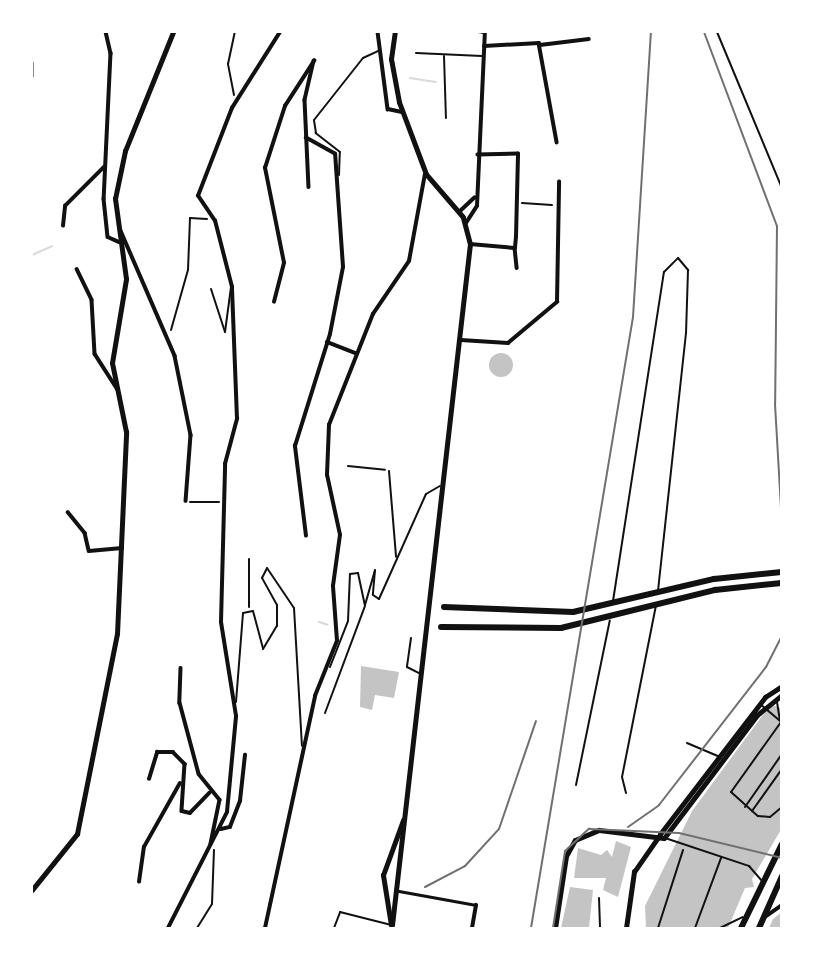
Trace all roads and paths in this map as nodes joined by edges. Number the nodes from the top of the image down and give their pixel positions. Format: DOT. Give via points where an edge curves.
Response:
graph roads {
  1 [pos="106,32"];
  2 [pos="173,32"];
  3 [pos="235,32"];
  4 [pos="280,32"];
  5 [pos="378,32"];
  6 [pos="395,32"];
  7 [pos="478,32"];
  8 [pos="485,32"];
  9 [pos="717,32"];
  10 [pos="589,39"];
  11 [pos="540,45"];
  12 [pos="484,46"];
  13 [pos="380,50"];
  14 [pos="416,53"];
  15 [pos="444,55"];
  16 [pos="484,56"];
  17 [pos="32,63"];
  18 [pos="32,76"];
  19 [pos="236,100"];
  20 [pos="402,112"];
  21 [pos="446,118"];
  22 [pos="306,138"];
  23 [pos="557,142"];
  24 [pos="478,155"];
  25 [pos="104,167"];
  26 [pos="426,174"];
  27 [pos="338,176"];
  28 [pos="559,182"];
  29 [pos="309,187"];
  30 [pos="782,188"];
  31 [pos="475,196"];
  32 [pos="518,204"];
  33 [pos="547,205"];
  34 [pos="458,212"];
  35 [pos="114,218"];
  36 [pos="466,223"];
  37 [pos="63,226"];
  38 [pos="218,229"];
  39 [pos="119,242"];
  40 [pos="470,244"];
  41 [pos="515,248"];
  42 [pos="517,268"];
  43 [pos="77,269"];
  44 [pos="232,287"];
  45 [pos="211,289"];
  46 [pos="274,302"];
  47 [pos="170,332"];
  48 [pos="461,340"];
  49 [pos="327,342"];
  50 [pos="356,353"];
  51 [pos="118,390"];
  52 [pos="32,391"];
  53 [pos="32,410"];
  54 [pos="348,466"];
  55 [pos="389,471"];
  56 [pos="446,486"];
  57 [pos="186,501"];
  58 [pos="224,502"];
  59 [pos="68,512"];
  60 [pos="306,536"];
  61 [pos="122,548"];
  62 [pos="397,558"];
  63 [pos="249,559"];
  64 [pos="782,572"];
  65 [pos="782,583"];
  66 [pos="365,605"];
  67 [pos="444,607"];
  68 [pos="249,608"];
  69 [pos="441,627"];
  70 [pos="411,638"];
  71 [pos="330,667"];
  72 [pos="181,668"];
  73 [pos="423,674"];
  74 [pos="782,686"];
  75 [pos="780,696"];
  76 [pos="236,702"];
  77 [pos="762,705"];
  78 [pos="325,713"];
  79 [pos="781,722"];
  80 [pos="687,743"];
  81 [pos="304,750"];
  82 [pos="727,754"];
  83 [pos="782,754"];
  84 [pos="246,755"];
  85 [pos="719,756"];
  86 [pos="782,769"];
  87 [pos="149,779"];
  88 [pos="180,783"];
  89 [pos="576,785"];
  90 [pos="209,793"];
  91 [pos="626,793"];
  92 [pos="745,807"];
  93 [pos="782,807"];
  94 [pos="751,811"];
  95 [pos="405,814"];
  96 [pos="221,829"];
  97 [pos="662,836"];
  98 [pos="782,844"];
  99 [pos="213,845"];
  100 [pos="684,849"];
  101 [pos="721,858"];
  102 [pos="782,876"];
  103 [pos="139,882"];
  104 [pos="762,882"];
  105 [pos="32,890"];
  106 [pos="399,891"];
  107 [pos="599,898"];
  108 [pos="476,905"];
  109 [pos="782,905"];
  110 [pos="747,915"];
  111 [pos="761,920"];
  112 [pos="392,927"];
  113 [pos="168,929"];
  114 [pos="197,929"];
  115 [pos="265,929"];
  116 [pos="334,929"];
  117 [pos="472,929"];
  118 [pos="555,929"];
  119 [pos="600,929"];
  120 [pos="626,929"];
  121 [pos="658,929"];
  122 [pos="695,929"];
  123 [pos="720,929"];
  124 [pos="741,929"];
  125 [pos="759,929"];
  1 -- 25 [label="street" via="111,64"];
  2 -- 35 [label="street" via="120,166"];
  3 -- 19 [label="path" via="228,64"];
  4 -- 19 [label="street"];
  5 -- 13 [label="street"];
  6 -- 20 [label="main road" via="391,59"];
  7 -- 8 [label="lane"];
  8 -- 12 [label="street"];
  9 -- 30 [label="path"];
  10 -- 11 [label="street"];
  11 -- 12 [label="street" via="527,39"];
  11 -- 23 [label="street"];
  12 -- 16 [label="street"];
  13 -- 20 [label="street" via="388,109"];
  13 -- 27 [label="lane" via="363,58 314,120 316,133 340,152"];
  14 -- 15 [label="lane"];
  15 -- 16 [label="lane"];
  15 -- 21 [label="lane"];
  16 -- 24 [label="street"];
  17 -- 18 [label="street"];
  19 -- 38 [label="street" via="198,196"];
  20 -- 26 [label="main road"];
  22 -- 27 [label="street" via="333,151"];
  22 -- 29 [label="street"];
  22 -- 46 [label="street" via="305,100 314,61 285,106 265,168 284,263"];
  24 -- 31 [label="street"];
  24 -- 32 [label="street" via="518,154"];
  25 -- 37 [label="street" via="65,206"];
  25 -- 39 [label="street" via="108,237"];
  26 -- 34 [label="main road"];
  26 -- 50 [label="street" via="420,179 409,261"];
  27 -- 49 [label="street" via="343,267"];
  28 -- 48 [label="street" via="557,302 508,343"];
  31 -- 34 [label="street"];
  31 -- 36 [label="street" via="476,209"];
  32 -- 33 [label="path"];
  32 -- 41 [label="street"];
  34 -- 36 [label="main road"];
  35 -- 39 [label="street"];
  35 -- 57 [label="street" via="175,356 191,435"];
  36 -- 40 [label="main road"];
  38 -- 44 [label="street"];
  38 -- 47 [label="path" via="201,215 190,219 188,270"];
  39 -- 51 [label="street" via="126,279 112,352"];
  40 -- 41 [label="street"];
  40 -- 48 [label="main road"];
  41 -- 42 [label="street"];
  43 -- 51 [label="street" via="92,299 95,354"];
  44 -- 45 [label="lane" via="223,332"];
  44 -- 58 [label="street" via="237,419"];
  48 -- 56 [label="main road"];
  49 -- 50 [label="street"];
  49 -- 60 [label="street" via="295,446"];
  50 -- 71 [label="street" via="326,439 328,482 340,535"];
  51 -- 61 [label="street" via="126,432"];
  52 -- 53 [label="lane"];
  54 -- 55 [label="path"];
  55 -- 62 [label="lane"];
  56 -- 62 [label="lane" via="426,494"];
  56 -- 73 [label="main road"];
  57 -- 58 [label="path"];
  58 -- 76 [label="street" via="221,622"];
  59 -- 61 [label="street" via="85,533 89,551"];
  61 -- 105 [label="street" via="117,634 77,834"];
  62 -- 66 [label="lane" via="379,600 373,595 375,570 370,571"];
  63 -- 68 [label="lane"];
  64 -- 67 [label="highway" via="586,611 507,614"];
  65 -- 69 [label="highway" via="715,590 574,626 495,632"];
  66 -- 71 [label="lane" via="353,572 347,583 346,630"];
  66 -- 78 [label="lane"];
  68 -- 76 [label="lane" via="243,613"];
  68 -- 81 [label="lane" via="264,649 278,617 262,578 270,569 294,607 297,736"];
  70 -- 73 [label="lane" via="407,667"];
  71 -- 81 [label="street" via="314,696"];
  72 -- 90 [label="street" via="180,703"];
  73 -- 95 [label="main road"];
  74 -- 77 [label="main road"];
  75 -- 77 [label="main road"];
  75 -- 79 [label="lane"];
  76 -- 96 [label="street" via="232,795"];
  77 -- 79 [label="lane"];
  77 -- 82 [label="main road"];
  77 -- 85 [label="main road"];
  79 -- 92 [label="lane" via="731,792"];
  80 -- 85 [label="lane"];
  81 -- 115 [label="street"];
  82 -- 85 [label="lane"];
  82 -- 97 [label="main road"];
  83 -- 92 [label="lane"];
  84 -- 96 [label="street" via="240,801 229,827"];
  85 -- 97 [label="main road"];
  86 -- 94 [label="lane"];
  87 -- 88 [label="street" via="157,752 165,750 184,759"];
  88 -- 90 [label="street" via="185,813"];
  88 -- 103 [label="street" via="147,840"];
  89 -- 91 [label="lane" via="605,649 666,265 678,258 688,271 684,361 654,637 622,777"];
  90 -- 99 [label="street" via="220,804"];
  92 -- 94 [label="lane"];
  93 -- 94 [label="lane" via="770,817"];
  95 -- 106 [label="main road"];
  95 -- 112 [label="main road" via="383,876"];
  96 -- 99 [label="street"];
  97 -- 100 [label="lane"];
  97 -- 118 [label="main road" via="590,831 575,840"];
  97 -- 120 [label="street" via="634,872"];
  98 -- 104 [label="highway"];
  99 -- 113 [label="street"];
  99 -- 114 [label="path" via="212,904"];
  100 -- 101 [label="lane"];
  100 -- 121 [label="lane"];
  101 -- 104 [label="lane" via="749,866"];
  101 -- 122 [label="lane"];
  102 -- 111 [label="highway"];
  104 -- 110 [label="highway"];
  106 -- 108 [label="street"];
  106 -- 112 [label="main road"];
  107 -- 119 [label="lane"];
  108 -- 117 [label="street"];
  109 -- 111 [label="street"];
  110 -- 123 [label="lane"];
  110 -- 124 [label="highway"];
  111 -- 125 [label="highway"];
  112 -- 116 [label="lane" via="340,912"];
}
